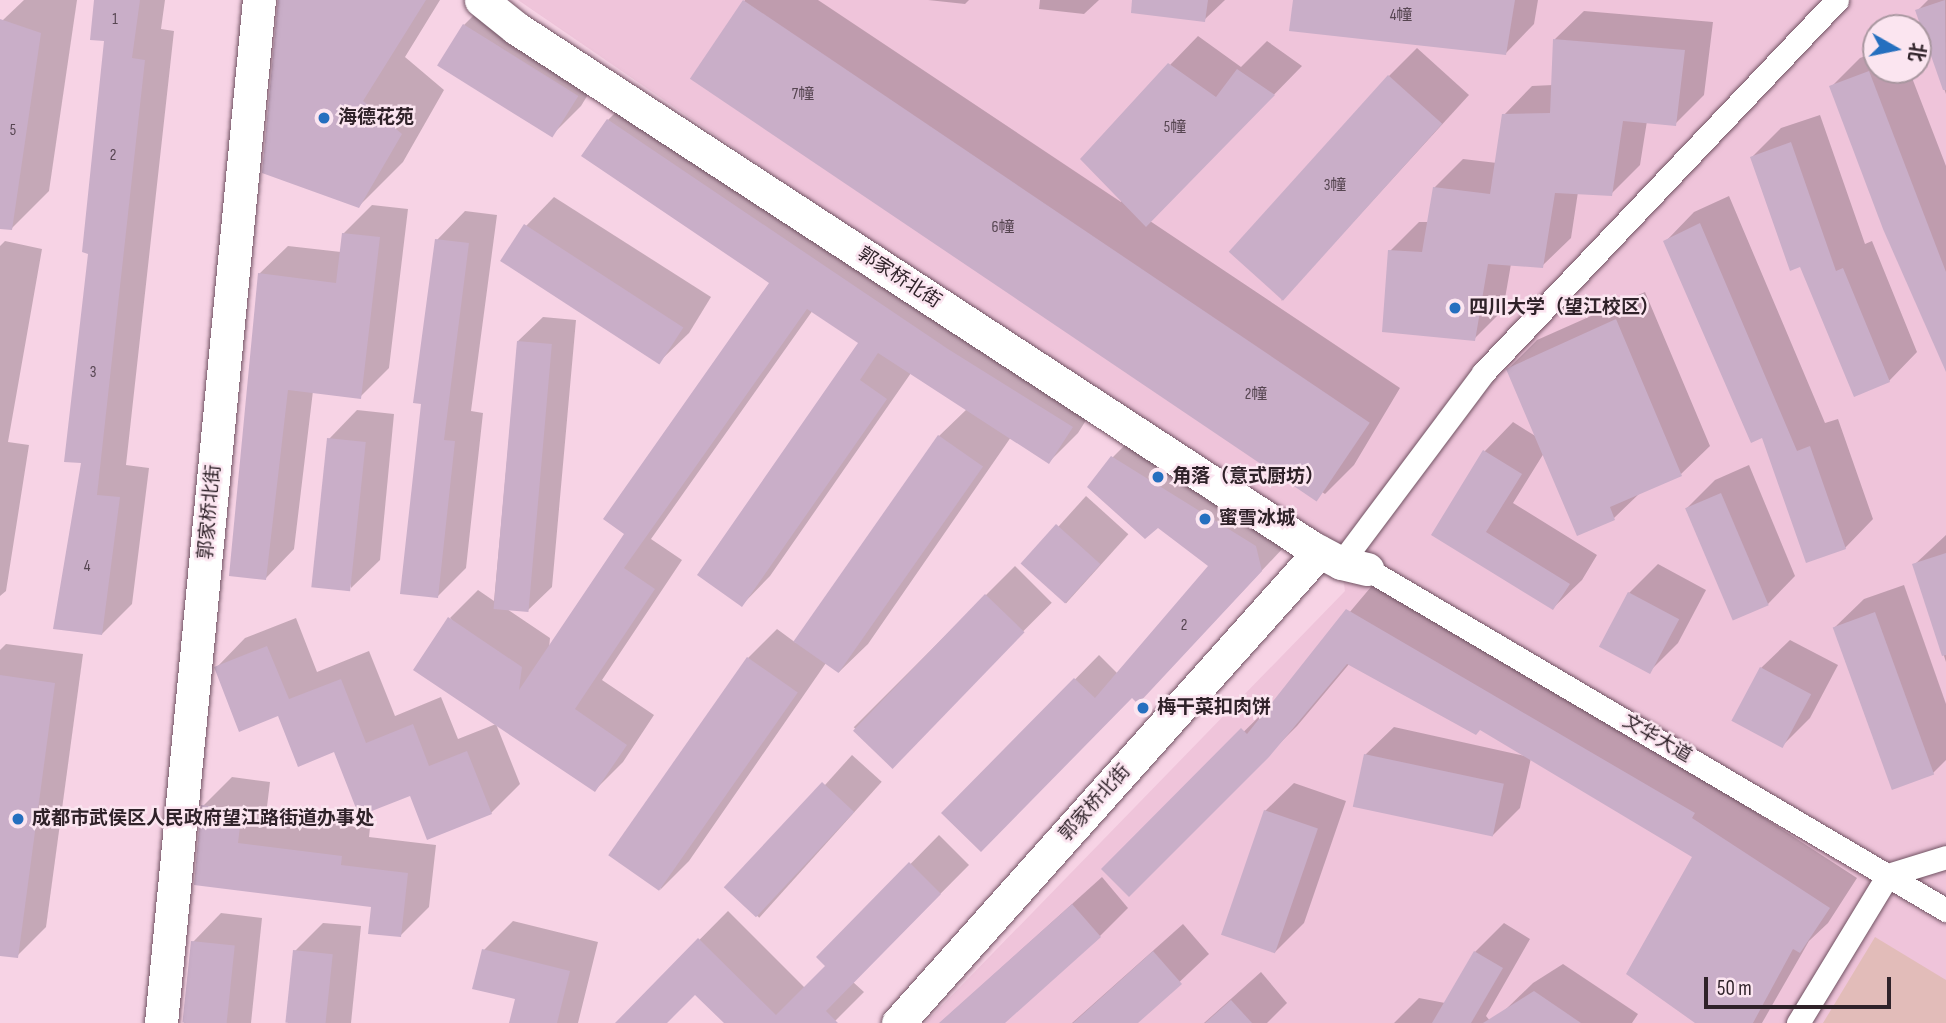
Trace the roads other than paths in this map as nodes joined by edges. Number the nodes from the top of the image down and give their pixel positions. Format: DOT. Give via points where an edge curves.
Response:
graph roads {
  1 [pos="259,0"];
  2 [pos="481,0"];
  3 [pos="1837,0"];
  4 [pos="1342,561"];
  5 [pos="1946,857"];
  6 [pos="1888,875"];
  7 [pos="1946,910"];
  8 [pos="162,1023"];
  9 [pos="898,1023"];
  10 [pos="1798,1023"];
  1 -- 8 [label="street, 郭家桥北街"];
  2 -- 4 [label="street, 郭家桥北街" via="516,28"];
  3 -- 4 [label="street" via="1483,373"];
  4 -- 6 [label="street, 文华大道"];
  4 -- 9 [label="street, 郭家桥北街"];
  5 -- 6 [label="street"];
  6 -- 7 [label="street, 文华大道"];
  6 -- 10 [label="street"];
}
